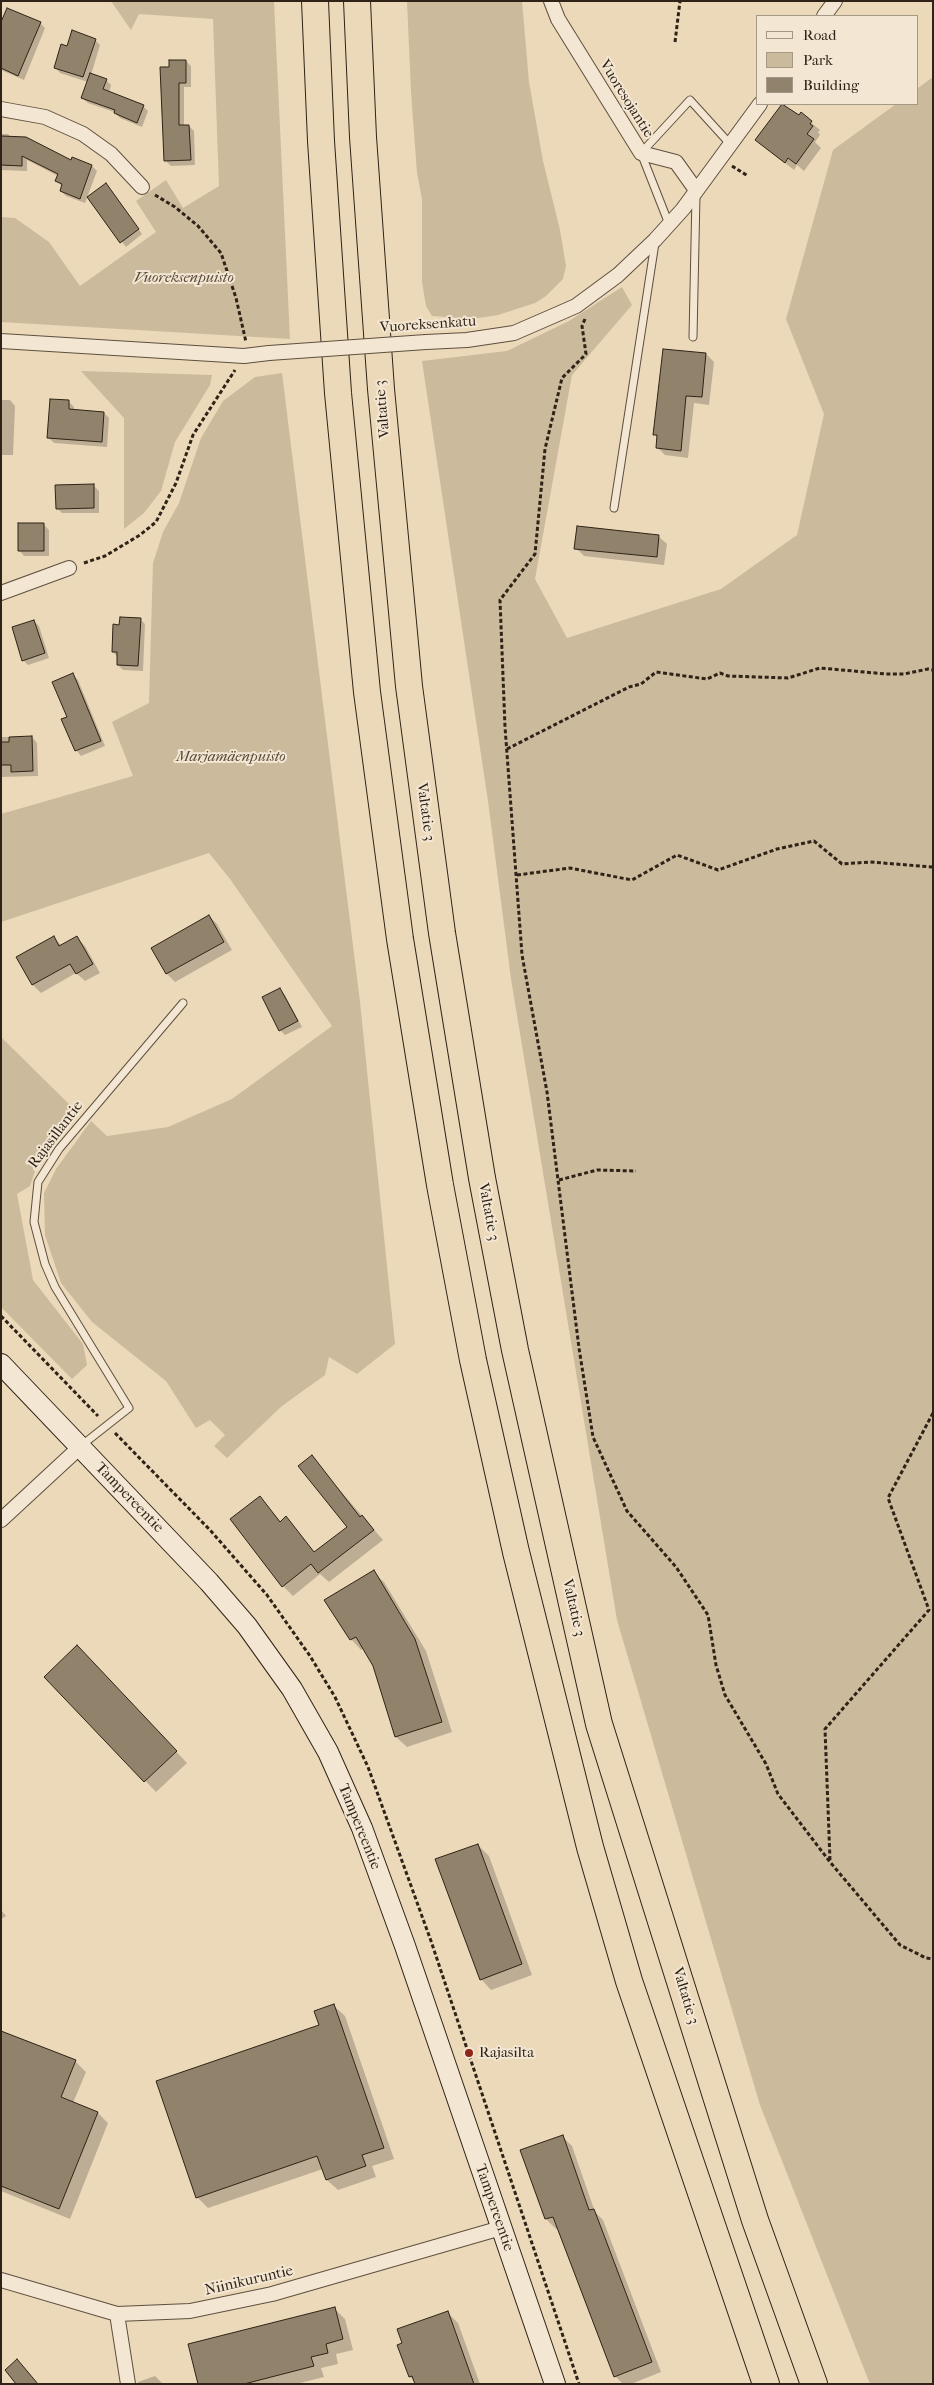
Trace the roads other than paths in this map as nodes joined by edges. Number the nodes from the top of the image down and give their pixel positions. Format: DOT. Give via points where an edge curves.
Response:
graph roads {
  1 [pos="315,1"];
  2 [pos="356,1"];
  3 [pos="550,1"];
  4 [pos="835,1"];
  5 [pos="825,15"];
  6 [pos="759,105"];
  7 [pos="1,109"];
  8 [pos="730,144"];
  9 [pos="641,153"];
  10 [pos="142,187"];
  11 [pos="696,190"];
  12 [pos="669,224"];
  13 [pos="655,240"];
  14 [pos="693,336"];
  15 [pos="1,341"];
  16 [pos="614,508"];
  17 [pos="69,568"];
  18 [pos="1,593"];
  19 [pos="183,1003"];
  20 [pos="1,1364"];
  21 [pos="80,1447"];
  22 [pos="1,1520"];
  23 [pos="501,2228"];
  24 [pos="1,2280"];
  25 [pos="117,2314"];
  26 [pos="128,2384"];
  27 [pos="555,2384"];
  28 [pos="766,2384"];
  29 [pos="814,2384"];
  1 -- 28 [label="highway" via="338,393 367,692 400,939 440,1185 516,1552 590,1847 629,1981"];
  2 -- 29 [label="highway, Valtatie 3" via="381,389 409,686 442,933 482,1178 515,1350 599,1724 755,2220"];
  3 -- 9 [label="street, Vuoresojantie"];
  4 -- 5 [label="street"];
  6 -- 8 [label="street, Vuoreksenkatu"];
  7 -- 10 [label="street" via="45,117 84,134 111,154"];
  8 -- 9 [label="lane" via="690,100"];
  8 -- 11 [label="street, Vuoreksenkatu"];
  9 -- 11 [label="street, Vuoresojantie" via="676,162"];
  9 -- 12 [label="lane"];
  11 -- 12 [label="street, Vuoreksenkatu"];
  11 -- 14 [label="lane"];
  12 -- 13 [label="street, Vuoreksenkatu"];
  13 -- 15 [label="street, Vuoreksenkatu, bridge" via="618,275 576,306 514,333 467,340 269,353 245,349"];
  13 -- 16 [label="lane"];
  17 -- 18 [label="street"];
  19 -- 21 [label="lane, Rajasillantie" via="59,1149 38,1182 34,1222 44,1264 129,1408"];
  20 -- 21 [label="main road, Tampereentie"];
  21 -- 22 [label="street"];
  21 -- 23 [label="main road, Tampereentie" via="247,1626 292,1689 328,1752 362,1828"];
  23 -- 25 [label="street, Niinikuruntie" via="272,2294 190,2311"];
  23 -- 27 [label="main road, Tampereentie"];
  24 -- 25 [label="street, Niinikuruntie"];
  25 -- 26 [label="street"];
}
